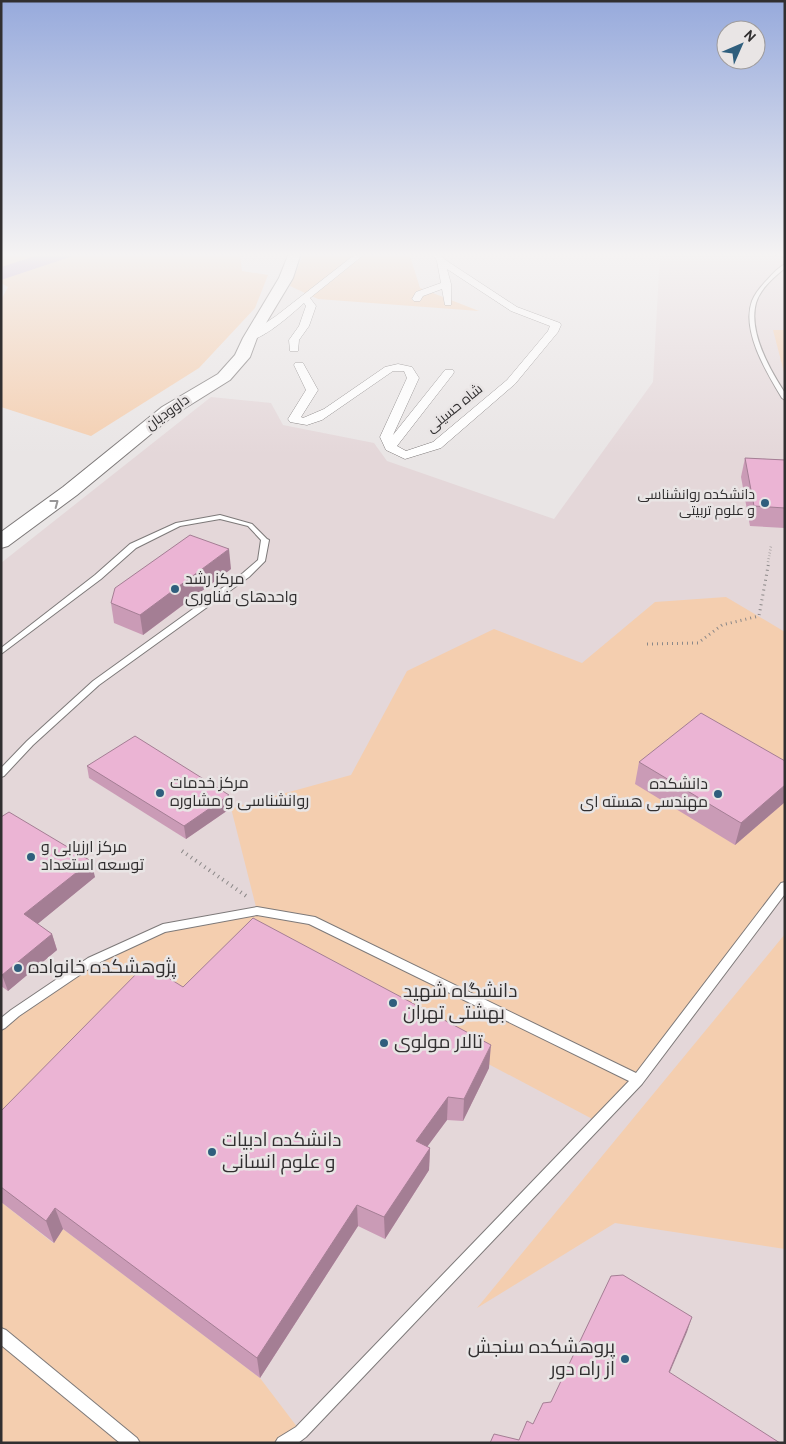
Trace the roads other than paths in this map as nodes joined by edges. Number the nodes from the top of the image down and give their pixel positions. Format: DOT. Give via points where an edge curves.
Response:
graph roads {
  1 [pos="255,320"];
  2 [pos="257,320"];
  3 [pos="278,320"];
  4 [pos="306,320"];
  5 [pos="544,320"];
  6 [pos="754,320"];
  7 [pos="245,338"];
  8 [pos="294,349"];
  9 [pos="299,365"];
  10 [pos="449,372"];
  11 [pos="785,398"];
  12 [pos="390,447"];
  13 [pos="1,525"];
  14 [pos="24,526"];
  15 [pos="1,542"];
  16 [pos="1,652"];
  17 [pos="1,774"];
  18 [pos="785,886"];
  19 [pos="1,1026"];
  20 [pos="638,1080"];
  21 [pos="1,1335"];
  22 [pos="132,1443"];
  23 [pos="283,1443"];
  1 -- 7 [label="street, داوودیان"];
  2 -- 7 [label="street, داوودیان"];
  3 -- 7 [label="street" via="267,329"];
  4 -- 8 [label="street" via="294,340"];
  5 -- 12 [label="street, شاه حسینی" via="556,325 553,332 511,382 437,445 405,455"];
  6 -- 11 [label="lane" via="763,363"];
  7 -- 13 [label="street, داوودیان" via="209,375 150,412"];
  14 -- 7 [label="street, داوودیان, one-way" via="168,411 224,377 242,358"];
  9 -- 12 [label="street" via="312,390 294,419 300,421 321,415 389,369 408,369 413,378 386,437"];
  10 -- 12 [label="street"];
  13 -- 14 [label="street"];
  14 -- 15 [label="street, داوودیان"];
  16 -- 17 [label="lane" via="133,546 178,524 220,517 250,525 265,540 261,561 96,683"];
  18 -- 20 [label="lane"];
  19 -- 20 [label="lane" via="92,961 163,928 257,910 311,920"];
  20 -- 23 [label="lane" via="301,1432"];
  21 -- 22 [label="lane"];
}
